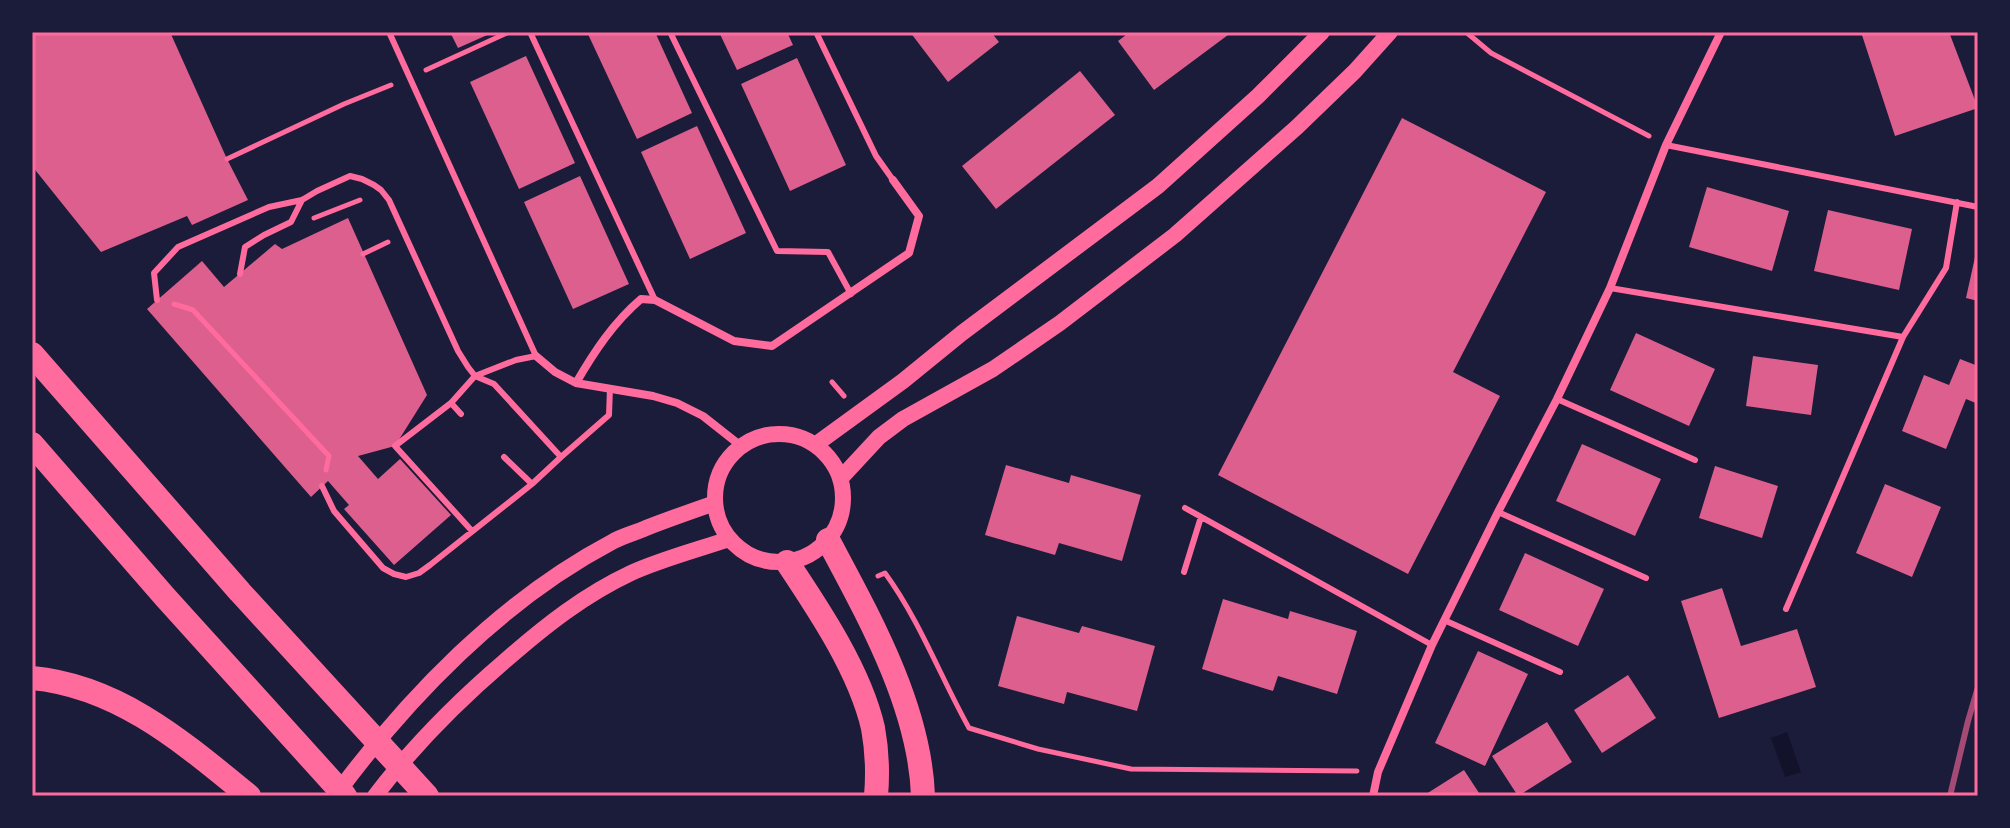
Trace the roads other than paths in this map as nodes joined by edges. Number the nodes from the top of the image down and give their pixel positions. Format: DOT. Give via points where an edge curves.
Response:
graph roads {
  1 [pos="389,32"];
  2 [pos="530,32"];
  3 [pos="670,32"];
  4 [pos="816,32"];
  5 [pos="1322,32"];
  6 [pos="1390,32"];
  7 [pos="1721,32"];
  8 [pos="1666,145"];
  9 [pos="893,180"];
  10 [pos="302,200"];
  11 [pos="1957,202"];
  12 [pos="1978,207"];
  13 [pos="240,274"];
  14 [pos="1610,288"];
  15 [pos="851,294"];
  16 [pos="157,300"];
  17 [pos="655,300"];
  18 [pos="1903,337"];
  19 [pos="32,354"];
  20 [pos="536,356"];
  21 [pos="475,376"];
  22 [pos="576,383"];
  23 [pos="610,388"];
  24 [pos="1557,399"];
  25 [pos="451,403"];
  26 [pos="461,414"];
  27 [pos="32,444"];
  28 [pos="815,445"];
  29 [pos="741,446"];
  30 [pos="504,457"];
  31 [pos="561,457"];
  32 [pos="1695,460"];
  33 [pos="840,479"];
  34 [pos="532,484"];
  35 [pos="322,486"];
  36 [pos="715,503"];
  37 [pos="1185,508"];
  38 [pos="1498,512"];
  39 [pos="1201,517"];
  40 [pos="472,531"];
  41 [pos="729,539"];
  42 [pos="828,540"];
  43 [pos="787,562"];
  44 [pos="1184,572"];
  45 [pos="1646,578"];
  46 [pos="1786,609"];
  47 [pos="1444,620"];
  48 [pos="1432,645"];
  49 [pos="1560,672"];
  50 [pos="32,678"];
  51 [pos="249,796"];
  52 [pos="335,796"];
  53 [pos="345,796"];
  54 [pos="375,796"];
  55 [pos="427,796"];
  56 [pos="876,796"];
  57 [pos="923,796"];
  58 [pos="1373,796"];
  1 -- 20 [label="lane"];
  2 -- 17 [label="lane"];
  3 -- 15 [label="lane" via="777,251 828,252"];
  4 -- 9 [label="lane" via="876,156"];
  5 -- 28 [label="main road" via="1158,186"];
  6 -- 33 [label="main road" via="1297,127 1175,235 993,369 903,419"];
  7 -- 8 [label="street"];
  8 -- 11 [label="lane"];
  8 -- 14 [label="street"];
  9 -- 15 [label="street" via="919,216 909,253"];
  10 -- 13 [label="lane" via="291,222 245,247"];
  10 -- 16 [label="lane" via="269,207 178,247 154,273"];
  10 -- 21 [label="lane" via="350,176 381,190"];
  11 -- 12 [label="lane"];
  11 -- 18 [label="lane" via="1946,268"];
  14 -- 18 [label="lane"];
  14 -- 24 [label="street"];
  15 -- 17 [label="street" via="772,346 734,341"];
  17 -- 22 [label="street" via="641,299 627,311"];
  18 -- 46 [label="lane"];
  19 -- 55 [label="highway"];
  20 -- 21 [label="lane"];
  20 -- 22 [label="street"];
  21 -- 25 [label="lane"];
  21 -- 31 [label="lane" via="494,384"];
  22 -- 23 [label="street"];
  23 -- 29 [label="street" via="677,403"];
  23 -- 31 [label="lane" via="609,415"];
  24 -- 32 [label="lane"];
  24 -- 38 [label="street"];
  25 -- 26 [label="lane"];
  25 -- 40 [label="lane" via="395,446"];
  27 -- 53 [label="highway"];
  28 -- 29 [label="main road" via="778,434"];
  28 -- 33 [label="main road" via="831,460"];
  29 -- 36 [label="main road" via="716,482"];
  30 -- 34 [label="lane"];
  31 -- 34 [label="lane"];
  33 -- 42 [label="main road" via="839,522"];
  34 -- 40 [label="lane"];
  35 -- 40 [label="lane" via="334,511 394,574 419,573"];
  36 -- 41 [label="main road"];
  36 -- 52 [label="main road" via="614,541 537,588 413,700"];
  37 -- 39 [label="lane"];
  38 -- 45 [label="lane"];
  38 -- 47 [label="street"];
  39 -- 44 [label="lane"];
  39 -- 48 [label="lane"];
  41 -- 43 [label="main road" via="755,558"];
  41 -- 54 [label="main road" via="634,572 546,625 473,688"];
  42 -- 43 [label="main road"];
  42 -- 57 [label="highway" via="901,693 919,755"];
  43 -- 56 [label="highway" via="819,609 867,708 876,748"];
  47 -- 48 [label="street"];
  47 -- 49 [label="lane"];
  48 -- 58 [label="street" via="1378,772"];
  50 -- 51 [label="highway" via="71,684 119,702"];
}
